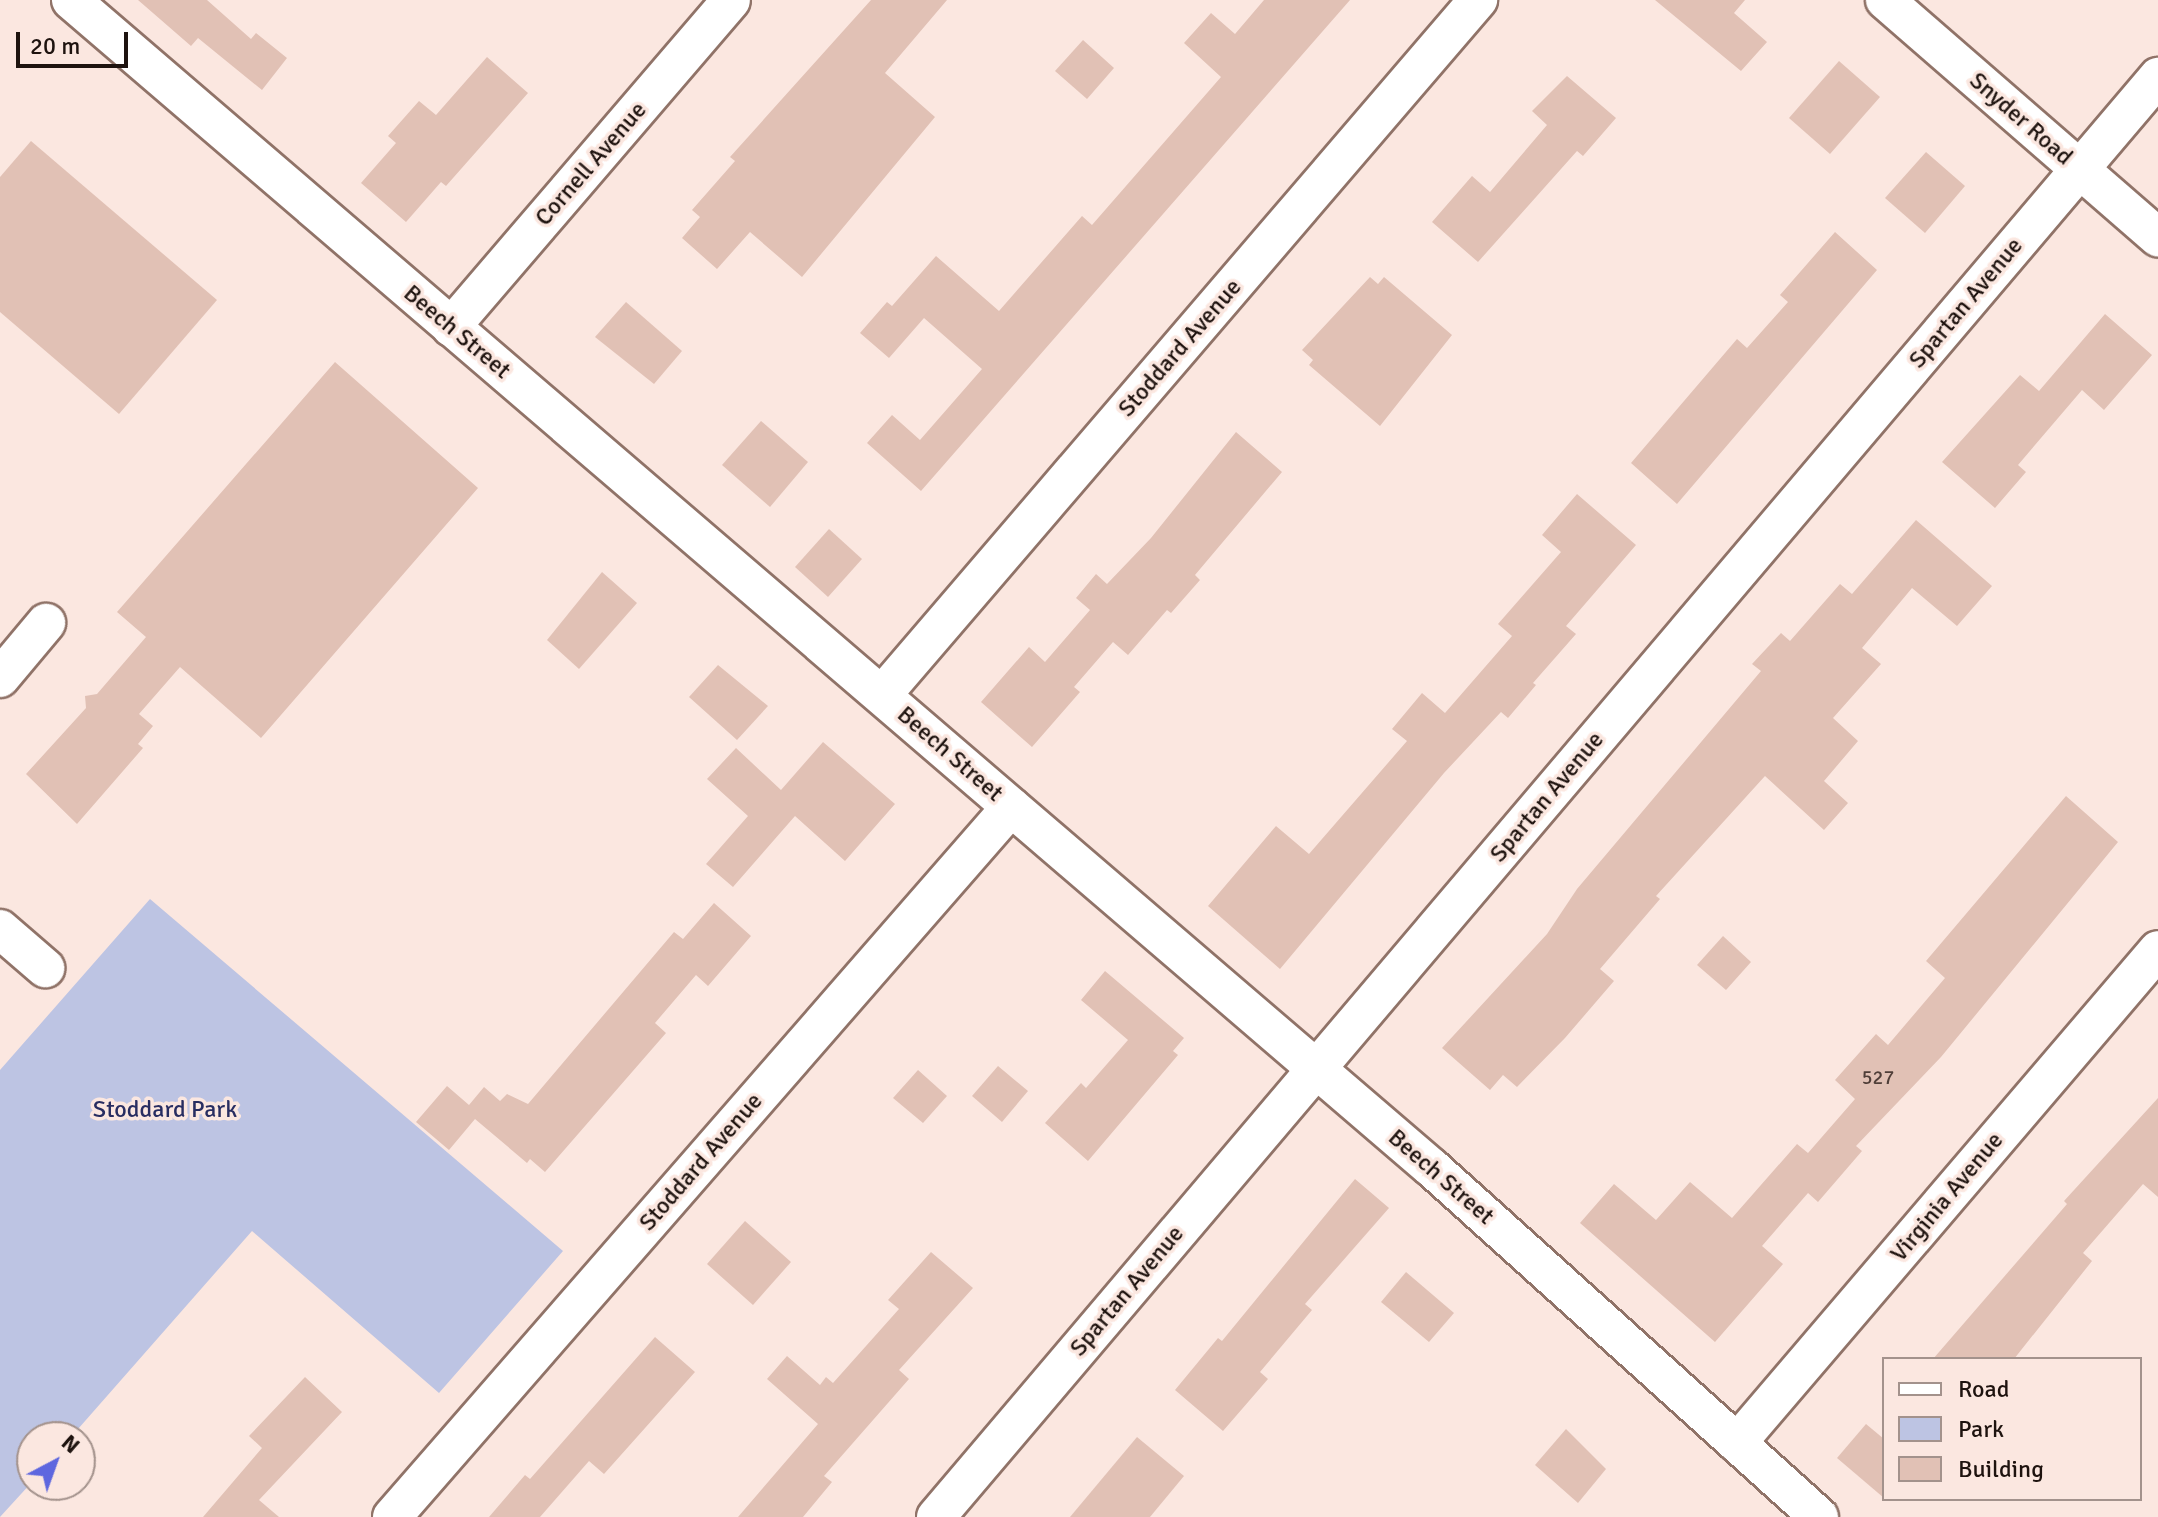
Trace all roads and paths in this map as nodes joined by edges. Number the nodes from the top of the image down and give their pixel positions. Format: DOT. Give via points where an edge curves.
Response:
graph roads {
  1 [pos="71,0"];
  2 [pos="731,0"];
  3 [pos="1478,0"];
  4 [pos="1885,0"];
  5 [pos="2158,77"];
  6 [pos="2079,169"];
  7 [pos="2158,237"];
  8 [pos="451,327"];
  9 [pos="46,623"];
  10 [pos="0,678"];
  11 [pos="882,695"];
  12 [pos="1011,807"];
  13 [pos="0,929"];
  14 [pos="2158,950"];
  15 [pos="45,968"];
  16 [pos="1315,1068"];
  17 [pos="1737,1443"];
  18 [pos="392,1517"];
  19 [pos="936,1517"];
  20 [pos="1819,1517"];
  1 -- 8 [label="street, Beech Street"];
  2 -- 8 [label="street, Cornell Avenue"];
  3 -- 11 [label="street, Stoddard Avenue"];
  4 -- 6 [label="street, Snyder Road"];
  5 -- 6 [label="street, Spartan Avenue"];
  6 -- 7 [label="street, Snyder Road"];
  6 -- 16 [label="street, Spartan Avenue"];
  8 -- 11 [label="street, Beech Street"];
  9 -- 10 [label="street"];
  11 -- 12 [label="street, Beech Street"];
  12 -- 16 [label="street, Beech Street"];
  12 -- 18 [label="street, Stoddard Avenue"];
  13 -- 15 [label="street"];
  14 -- 17 [label="street, Virginia Avenue"];
  16 -- 17 [label="street, Beech Street"];
  16 -- 19 [label="street, Spartan Avenue"];
  17 -- 20 [label="street, Beech Street"];
}
